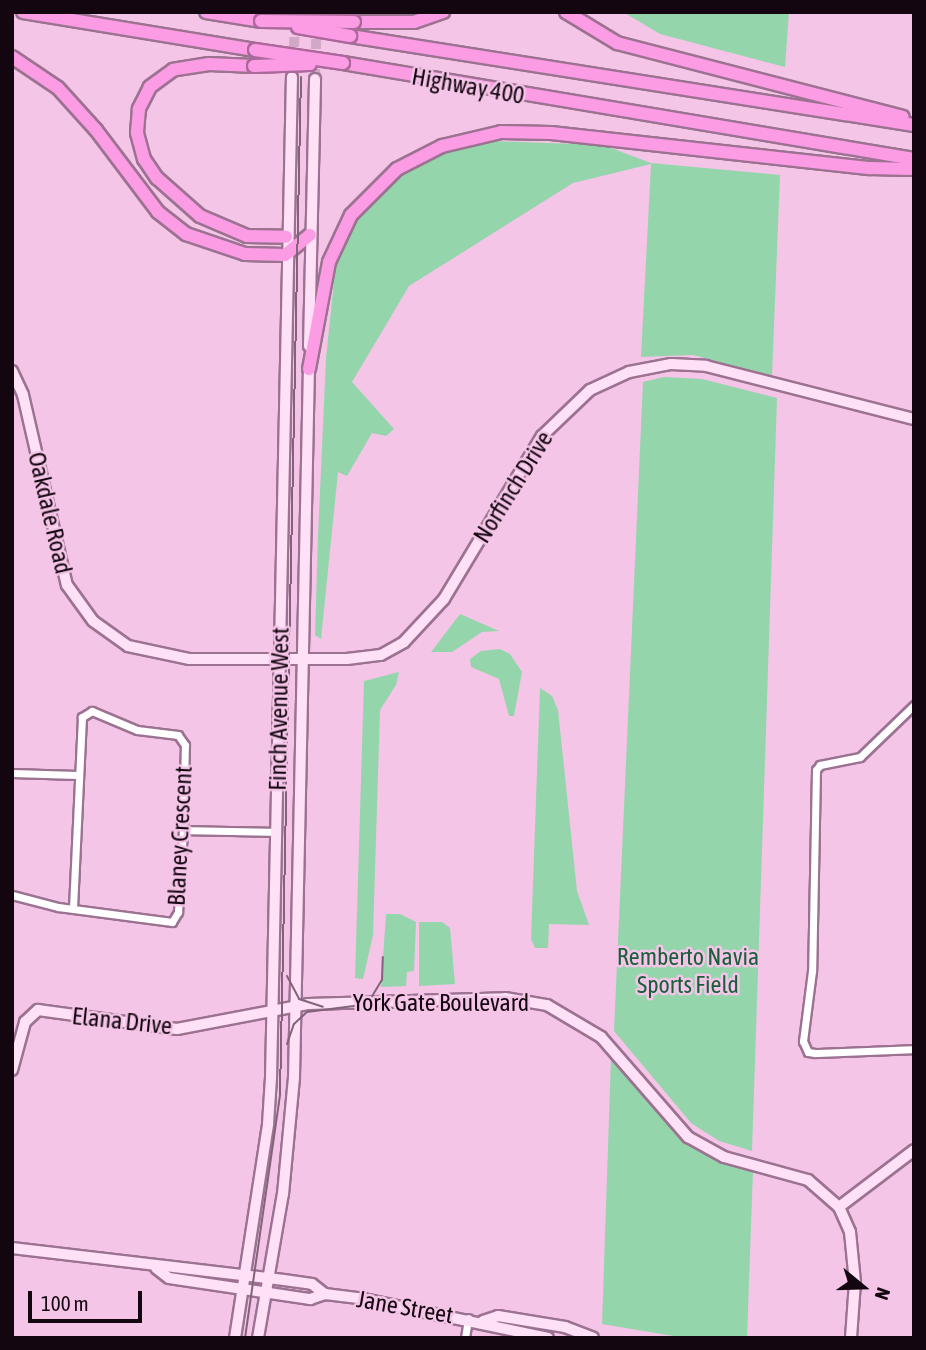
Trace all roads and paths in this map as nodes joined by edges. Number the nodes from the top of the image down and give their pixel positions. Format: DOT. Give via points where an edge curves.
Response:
graph roads {
  1 [pos="23,12"];
  2 [pos="206,12"];
  3 [pos="443,12"];
  4 [pos="566,12"];
  5 [pos="261,21"];
  6 [pos="12,57"];
  7 [pos="343,63"];
  8 [pos="292,77"];
  9 [pos="315,79"];
  10 [pos="914,123"];
  11 [pos="914,159"];
  12 [pos="914,169"];
  13 [pos="310,235"];
  14 [pos="286,237"];
  15 [pos="285,255"];
  16 [pos="309,369"];
  17 [pos="12,371"];
  18 [pos="914,419"];
  19 [pos="280,659"];
  20 [pos="305,659"];
  21 [pos="914,705"];
  22 [pos="12,773"];
  23 [pos="77,775"];
  24 [pos="183,831"];
  25 [pos="277,832"];
  26 [pos="12,895"];
  27 [pos="73,909"];
  28 [pos="296,1004"];
  29 [pos="273,1007"];
  30 [pos="914,1049"];
  31 [pos="12,1070"];
  32 [pos="914,1150"];
  33 [pos="839,1207"];
  34 [pos="12,1248"];
  35 [pos="156,1268"];
  36 [pos="245,1275"];
  37 [pos="269,1278"];
  38 [pos="243,1289"];
  39 [pos="266,1293"];
  40 [pos="326,1294"];
  41 [pos="468,1318"];
  42 [pos="483,1321"];
  43 [pos="536,1322"];
  44 [pos="534,1335"];
  45 [pos="576,1337"];
  46 [pos="235,1338"];
  47 [pos="258,1338"];
  48 [pos="465,1338"];
  49 [pos="548,1338"];
  50 [pos="593,1338"];
  51 [pos="851,1338"];
  1 -- 7 [label="highway, Highway 400, bridge"];
  2 -- 5 [label="highway, Highway 400"];
  3 -- 5 [label="highway, bridge" via="414,22"];
  4 -- 10 [label="highway" via="617,43"];
  5 -- 10 [label="highway, Highway 400, bridge"];
  6 -- 15 [label="highway" via="58,88 170,223 222,250"];
  7 -- 11 [label="highway, Highway 400"];
  7 -- 14 [label="highway, bridge" via="209,64 173,70 150,87 139,109 137,133 144,159 157,178 200,216 247,236"];
  8 -- 14 [label="main road, Finch Avenue West"];
  9 -- 13 [label="main road, Finch Avenue West"];
  12 -- 16 [label="highway" via="551,133 501,132 442,145 397,169 351,215 329,262"];
  13 -- 15 [label="highway"];
  13 -- 16 [label="main road, Finch Avenue West"];
  14 -- 15 [label="main road, Finch Avenue West"];
  15 -- 19 [label="main road, Finch Avenue West"];
  16 -- 20 [label="main road, Finch Avenue West"];
  17 -- 19 [label="main road, Oakdale Road" via="23,396 67,585 93,621 128,646 189,659"];
  18 -- 20 [label="main road, Norfinch Drive" via="706,366 671,364 610,380 564,411 542,436 426,624 381,654"];
  19 -- 20 [label="main road, Oakdale Road"];
  19 -- 25 [label="main road, Finch Avenue West"];
  20 -- 28 [label="main road, Finch Avenue West"];
  21 -- 30 [label="street" via="860,757 820,765 816,771 812,971 803,1041 808,1052 815,1053"];
  22 -- 23 [label="street"];
  23 -- 24 [label="street, Blaney Crescent" via="79,723 87,712 137,730 178,735 185,745"];
  23 -- 27 [label="street, Blaney Crescent"];
  24 -- 25 [label="street"];
  24 -- 27 [label="street, Blaney Crescent" via="178,912 172,922"];
  25 -- 29 [label="main road, Finch Avenue West"];
  26 -- 27 [label="street"];
  28 -- 29 [label="main road, York Gate Boulevard"];
  28 -- 33 [label="main road, York Gate Boulevard" via="505,998 547,1005 601,1037 672,1122 705,1148 808,1180"];
  28 -- 37 [label="main road, Finch Avenue West" via="289,1138"];
  29 -- 31 [label="main road, Elana Drive" via="177,1029 38,1010 25,1022"];
  29 -- 36 [label="main road, Finch Avenue West" via="268,1124"];
  32 -- 33 [label="main road"];
  33 -- 51 [label="main road" via="852,1248 856,1296"];
  34 -- 35 [label="main road, Jane Street"];
  35 -- 36 [label="main road, Jane Street" via="171,1264"];
  35 -- 38 [label="main road, Jane Street" via="169,1278"];
  36 -- 37 [label="main road, Jane Street"];
  36 -- 38 [label="main road, Finch Avenue West"];
  37 -- 39 [label="main road, Finch Avenue West"];
  37 -- 40 [label="main road, Jane Street" via="312,1284"];
  38 -- 39 [label="main road, Jane Street"];
  38 -- 46 [label="main road, Finch Avenue West"];
  39 -- 40 [label="main road, Jane Street" via="310,1299"];
  39 -- 47 [label="main road, Finch Avenue West"];
  40 -- 41 [label="main road, Jane Street"];
  41 -- 42 [label="main road, Jane Street"];
  41 -- 48 [label="street"];
  42 -- 43 [label="main road, Jane Street" via="498,1317"];
  42 -- 44 [label="main road, Jane Street" via="496,1330"];
  43 -- 44 [label="main road"];
  43 -- 45 [label="main road, Jane Street"];
  44 -- 49 [label="main road, Jane Street"];
  45 -- 50 [label="main road, Jane Street"];
}
